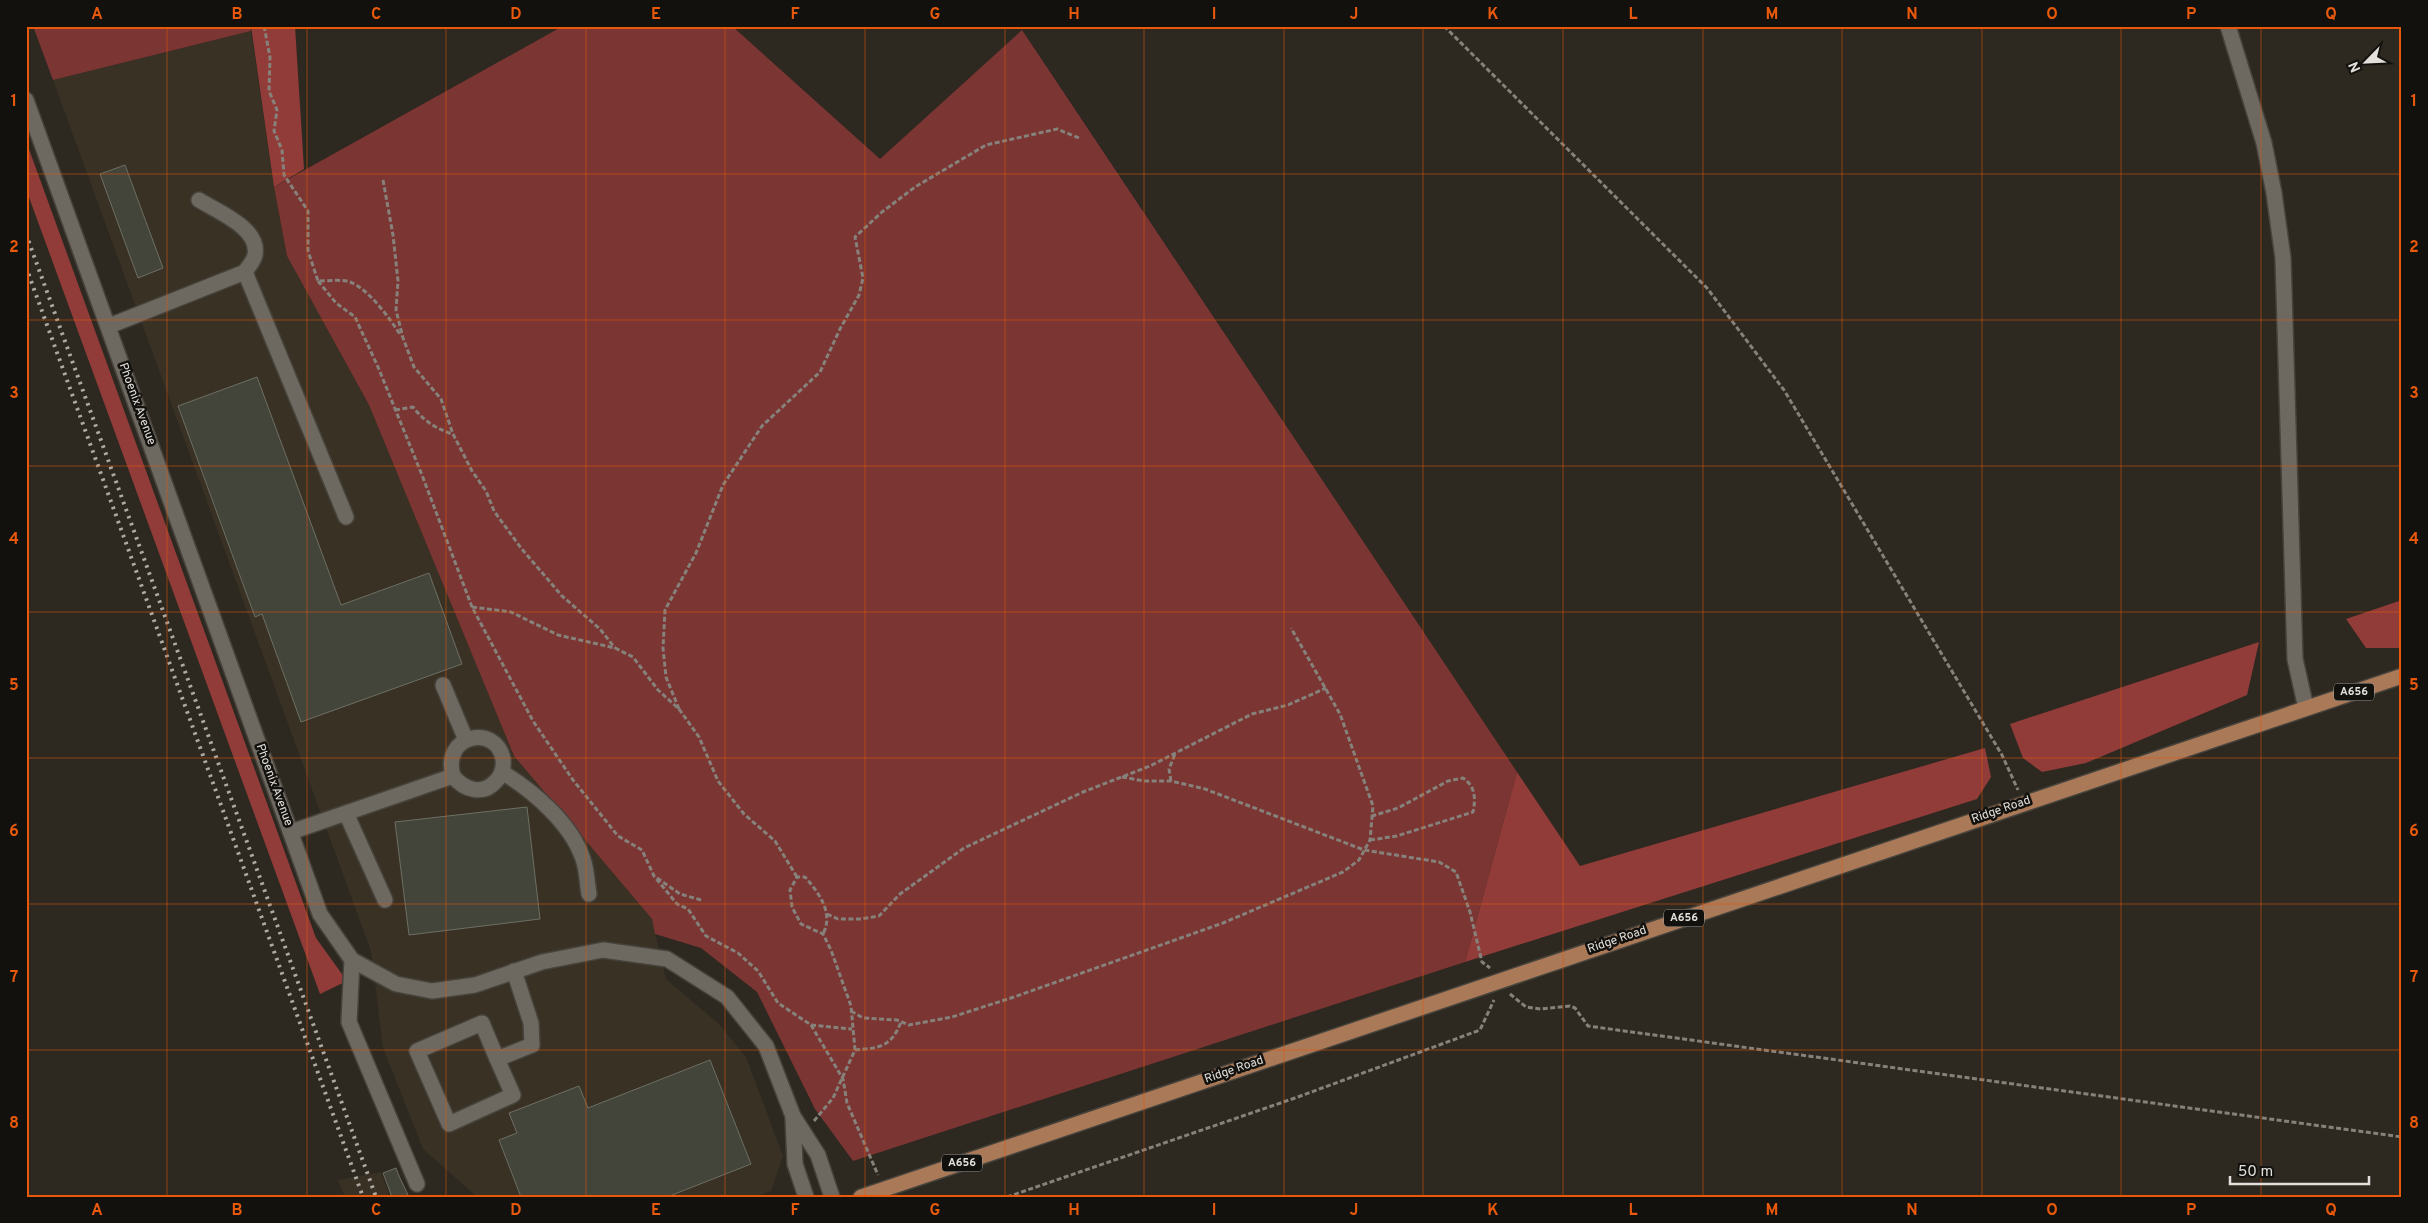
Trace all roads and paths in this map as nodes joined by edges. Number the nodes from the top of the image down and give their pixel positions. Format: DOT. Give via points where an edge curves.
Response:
graph roads {
  1 [pos="264,26"];
  2 [pos="1444,26"];
  3 [pos="2228,26"];
  4 [pos="26,100"];
  5 [pos="1079,138"];
  6 [pos="383,180"];
  7 [pos="199,200"];
  8 [pos="245,272"];
  9 [pos="318,281"];
  10 [pos="109,326"];
  11 [pos="403,338"];
  12 [pos="395,410"];
  13 [pos="452,434"];
  14 [pos="346,517"];
  15 [pos="472,607"];
  16 [pos="1292,628"];
  17 [pos="615,648"];
  18 [pos="2402,676"];
  19 [pos="443,685"];
  20 [pos="1326,688"];
  21 [pos="2306,708"];
  22 [pos="680,709"];
  23 [pos="466,740"];
  24 [pos="1175,754"];
  25 [pos="502,772"];
  26 [pos="454,776"];
  27 [pos="1122,777"];
  28 [pos="1170,781"];
  29 [pos="2023,802"];
  30 [pos="346,813"];
  31 [pos="1372,816"];
  32 [pos="290,832"];
  33 [pos="1370,840"];
  34 [pos="1364,850"];
  35 [pos="654,876"];
  36 [pos="797,878"];
  37 [pos="589,894"];
  38 [pos="385,900"];
  39 [pos="701,900"];
  40 [pos="827,914"];
  41 [pos="823,934"];
  42 [pos="352,960"];
  43 [pos="514,972"];
  44 [pos="1503,979"];
  45 [pos="851,1011"];
  46 [pos="901,1022"];
  47 [pos="811,1025"];
  48 [pos="852,1029"];
  49 [pos="855,1050"];
  50 [pos="497,1060"];
  51 [pos="843,1079"];
  52 [pos="793,1116"];
  53 [pos="804,1134"];
  54 [pos="2402,1137"];
  55 [pos="417,1184"];
  56 [pos="884,1189"];
  57 [pos="806,1197"];
  58 [pos="832,1197"];
  59 [pos="862,1197"];
  60 [pos="1007,1197"];
  1 -- 9 [label="path" via="270,57 269,91 277,110 274,131 282,150 284,175 308,211 308,251"];
  2 -- 29 [label="path" via="1707,288 1784,390 2002,755"];
  3 -- 21 [label="lane" via="2264,143 2282,258 2295,660"];
  4 -- 10 [label="lane, Phoenix Avenue"];
  5 -- 22 [label="path" via="1057,129 986,145 915,188 855,237 863,278 859,295 820,372 762,426 724,486 696,553 666,610 663,648 666,677"];
  6 -- 11 [label="path" via="394,235 398,281 396,310"];
  7 -- 8 [label="lane" via="248,231 255,242 255,257"];
  8 -- 10 [label="lane"];
  8 -- 14 [label="lane"];
  9 -- 11 [label="path" via="350,282 389,317"];
  9 -- 12 [label="path" via="336,303 355,317"];
  10 -- 32 [label="lane, Phoenix Avenue"];
  11 -- 13 [label="path" via="414,367 441,399"];
  12 -- 13 [label="path" via="413,407 423,420"];
  12 -- 15 [label="path"];
  13 -- 17 [label="path" via="486,491 494,511 521,548 562,596 600,629"];
  15 -- 17 [label="path" via="511,612 558,636"];
  15 -- 35 [label="path" via="533,721 568,773 618,836 642,850"];
  16 -- 20 [label="path"];
  17 -- 22 [label="path" via="633,657 658,690"];
  18 -- 21 [label="main road, Ridge Road / A656"];
  19 -- 23 [label="lane"];
  20 -- 24 [label="path" via="1288,705 1252,714"];
  20 -- 31 [label="path" via="1356,754 1373,806"];
  21 -- 29 [label="main road, Ridge Road / A656"];
  22 -- 36 [label="path" via="699,737 718,781 744,814 775,842"];
  23 -- 25 [label="lane" via="484,738 497,746 502,754"];
  23 -- 26 [label="lane" via="455,749 452,757"];
  24 -- 27 [label="path"];
  24 -- 28 [label="path" via="1169,769"];
  25 -- 26 [label="lane" via="494,784 475,790 467,788"];
  25 -- 37 [label="lane" via="520,783 578,845"];
  26 -- 30 [label="lane"];
  27 -- 28 [label="path"];
  27 -- 40 [label="path" via="964,848 900,894 879,916 838,920"];
  28 -- 34 [label="path" via="1205,789"];
  29 -- 44 [label="main road, Ridge Road / A656"];
  30 -- 32 [label="lane"];
  30 -- 38 [label="lane"];
  31 -- 33 [label="path"];
  31 -- 33 [label="path" via="1398,808 1448,781 1463,778 1470,783 1476,798 1473,812 1397,836"];
  32 -- 42 [label="lane, Phoenix Avenue" via="320,914"];
  33 -- 34 [label="path"];
  34 -- 44 [label="path" via="1439,862 1456,872 1482,962"];
  34 -- 46 [label="path" via="1359,860 1343,872 1205,929 952,1017 910,1026"];
  35 -- 39 [label="path" via="680,894"];
  35 -- 47 [label="path" via="677,904 688,909 706,936 738,953 758,971 778,1003"];
  36 -- 40 [label="path" via="805,877 817,891"];
  36 -- 41 [label="path" via="790,890 792,907 802,924"];
  40 -- 41 [label="path" via="828,925"];
  41 -- 45 [label="path"];
  42 -- 43 [label="lane, Phoenix Avenue" via="396,984 432,991 475,985"];
  42 -- 55 [label="lane" via="349,1022"];
  43 -- 50 [label="lane" via="531,1023 532,1045"];
  43 -- 52 [label="lane, Phoenix Avenue" via="542,962 603,950 668,959 727,997 744,1018 766,1046"];
  44 -- 54 [label="path" via="1509,993 1526,1007 1570,1006 1588,1026"];
  44 -- 56 [label="main road, Ridge Road / A656"];
  44 -- 60 [label="path" via="1480,1030 1295,1098"];
  45 -- 46 [label="path" via="863,1018"];
  45 -- 48 [label="path"];
  46 -- 49 [label="path" via="888,1044"];
  47 -- 48 [label="path"];
  47 -- 51 [label="path"];
  48 -- 49 [label="path"];
  49 -- 51 [label="path"];
  50 -- 50 [label="lane" via="513,1096 449,1124 417,1051 482,1024"];
  51 -- 53 [label="path" via="833,1098"];
  51 -- 56 [label="path" via="847,1103"];
  52 -- 53 [label="lane, Phoenix Avenue"];
  52 -- 57 [label="lane, Phoenix Avenue" via="795,1164"];
  53 -- 58 [label="lane, Phoenix Avenue" via="818,1155"];
  56 -- 59 [label="main road, Ridge Road / A656"];
}
